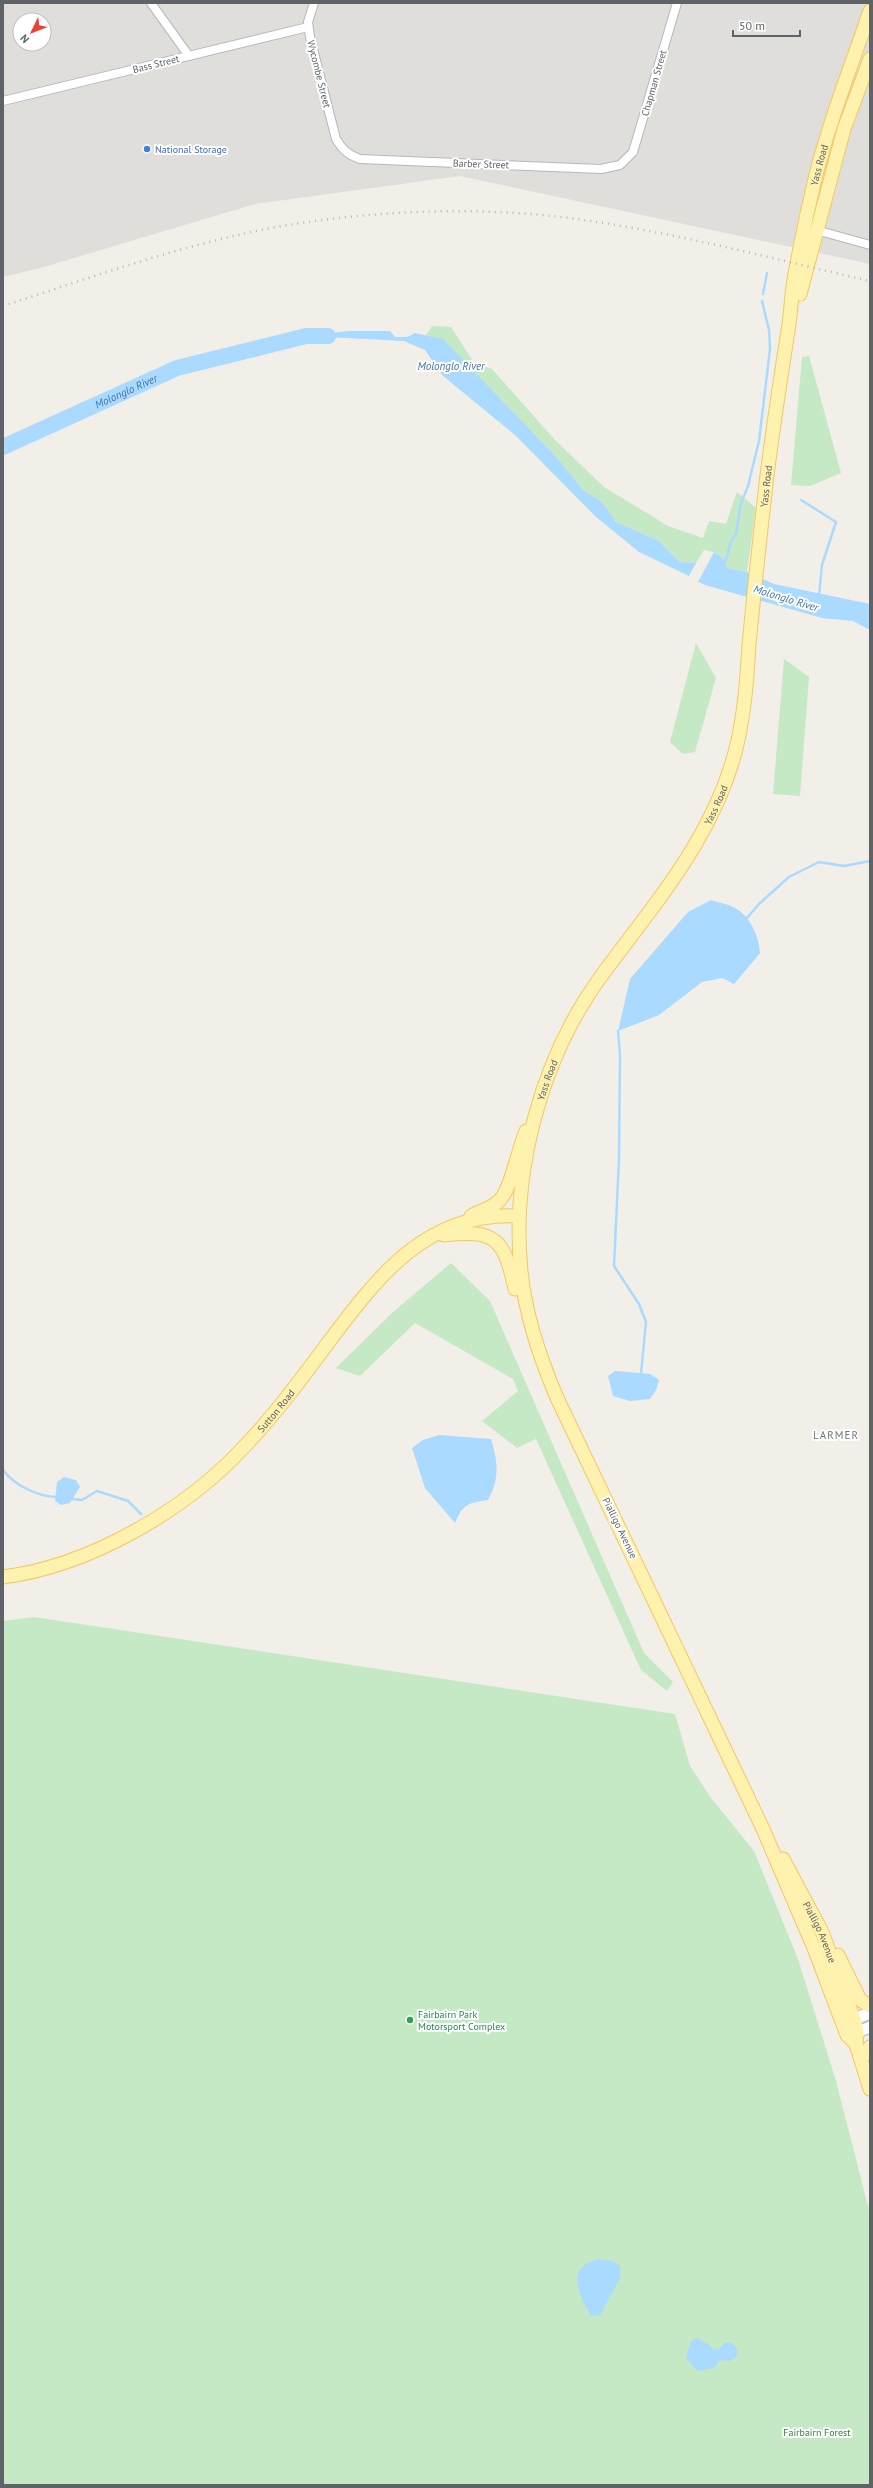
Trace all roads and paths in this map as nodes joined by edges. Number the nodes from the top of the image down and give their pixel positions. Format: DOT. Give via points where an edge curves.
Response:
graph roads {
  1 [pos="151,3"];
  2 [pos="314,3"];
  3 [pos="677,3"];
  4 [pos="870,11"];
  5 [pos="308,27"];
  6 [pos="188,56"];
  7 [pos="870,59"];
  8 [pos="3,102"];
  9 [pos="340,145"];
  10 [pos="626,161"];
  11 [pos="807,218"];
  12 [pos="816,230"];
  13 [pos="870,245"];
  14 [pos="785,348"];
  15 [pos="538,1106"];
  16 [pos="519,1216"];
  17 [pos="456,1226"];
  18 [pos="429,1237"];
  19 [pos="539,1352"];
  20 [pos="3,1577"];
  21 [pos="763,1829"];
  22 [pos="822,1932"];
  23 [pos="870,2006"];
  24 [pos="870,2013"];
  25 [pos="870,2027"];
  26 [pos="852,2031"];
  27 [pos="870,2046"];
  28 [pos="861,2059"];
  29 [pos="870,2089"];
  1 -- 6 [label="street"];
  2 -- 5 [label="street, Wycombe Street"];
  3 -- 10 [label="street, Chapman Street" via="636,144"];
  4 -- 11 [label="main road, Yass Road" via="827,139"];
  5 -- 6 [label="street, Bass Street"];
  5 -- 9 [label="street, Wycombe Street" via="334,131"];
  6 -- 8 [label="street, Bass Street"];
  7 -- 12 [label="main road, Yass Road" via="844,129"];
  9 -- 10 [label="street, Barber Street" via="345,152 360,159 601,169 614,168"];
  11 -- 12 [label="main road"];
  11 -- 14 [label="main road, Yass Road" via="793,282"];
  12 -- 13 [label="street"];
  12 -- 14 [label="main road, Yass Road"];
  14 -- 15 [label="main road, Yass Road" via="764,502 744,706 738,742 720,798 675,879 581,1007 548,1074"];
  15 -- 16 [label="main road, Yass Road" via="529,1143"];
  15 -- 17 [label="main road" via="519,1147 507,1190 499,1201"];
  16 -- 17 [label="main road, Sutton Road" via="497,1216"];
  16 -- 19 [label="main road, Pialligo Avenue" via="521,1272"];
  17 -- 18 [label="main road, Sutton Road"];
  18 -- 19 [label="main road" via="478,1234 488,1237 504,1250 509,1259 520,1309"];
  18 -- 20 [label="main road, Sutton Road" via="386,1270 264,1425 241,1450 193,1493 106,1545 46,1567"];
  19 -- 21 [label="main road, Pialligo Avenue" via="557,1398"];
  21 -- 22 [label="main road, Pialligo Avenue" via="792,1874"];
  21 -- 26 [label="main road, Pialligo Avenue"];
  22 -- 23 [label="main road" via="835,1949 860,2000"];
  22 -- 26 [label="main road, Pialligo Avenue"];
  24 -- 26 [label="main road"];
  25 -- 26 [label="main road"];
  26 -- 28 [label="main road, Pialligo Avenue"];
  27 -- 28 [label="main road"];
  28 -- 29 [label="main road, Pialligo Avenue"];
}
